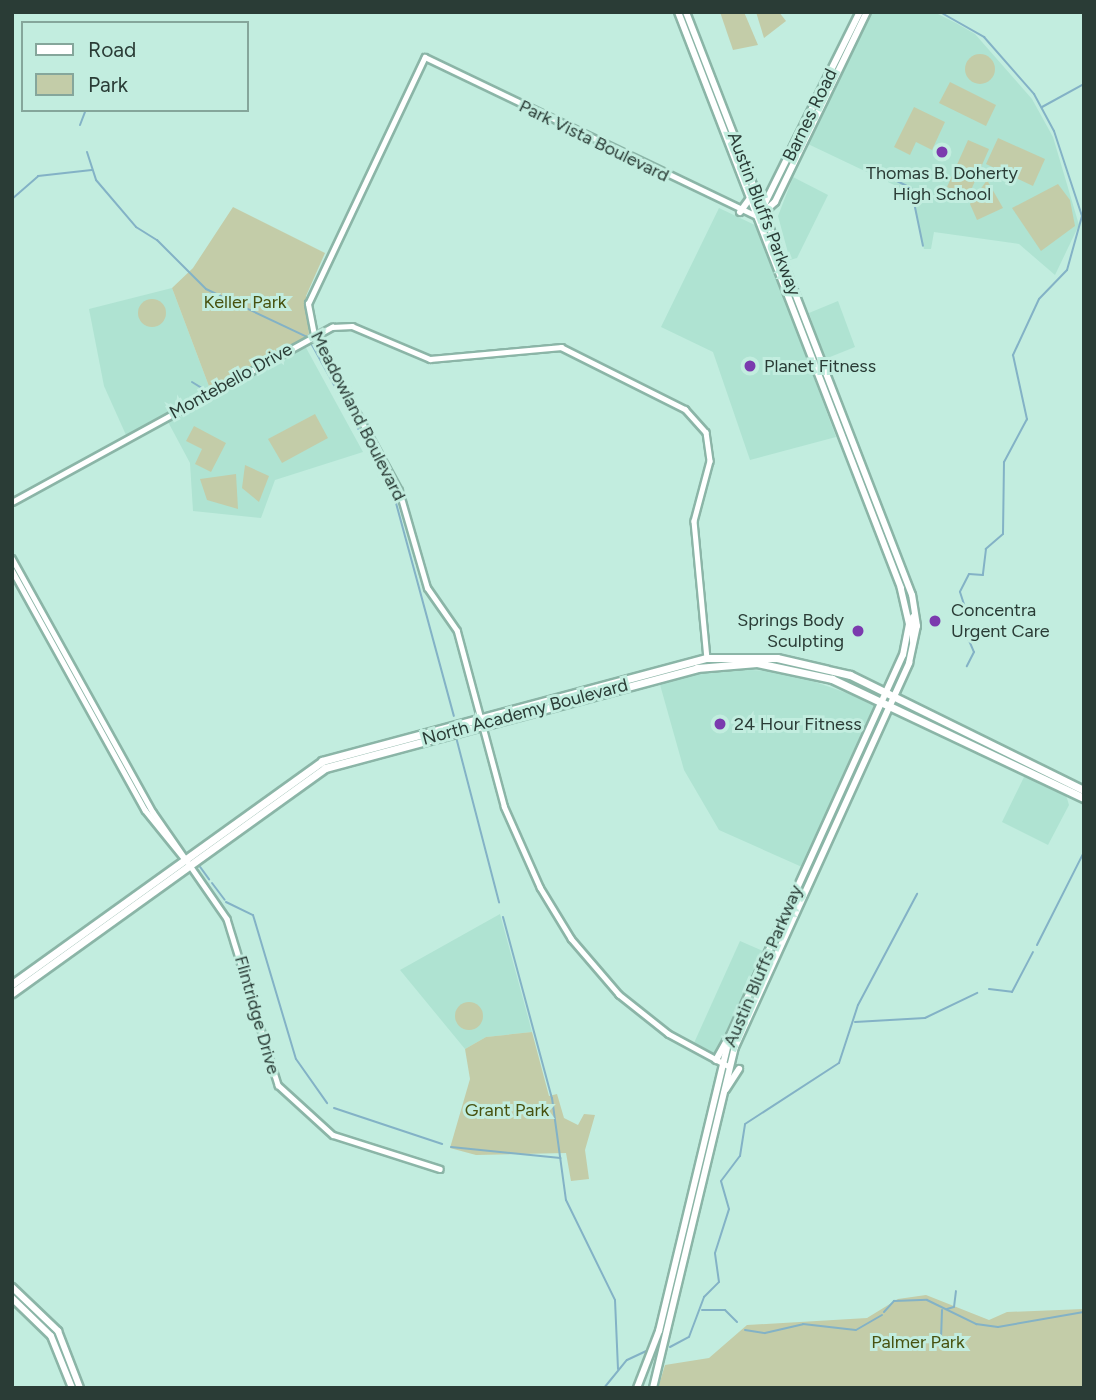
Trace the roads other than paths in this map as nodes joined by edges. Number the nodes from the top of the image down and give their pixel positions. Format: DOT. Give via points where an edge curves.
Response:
graph roads {
  1 [pos="678,12"];
  2 [pos="686,12"];
  3 [pos="867,12"];
  4 [pos="860,16"];
  5 [pos="694,53"];
  6 [pos="425,57"];
  7 [pos="704,58"];
  8 [pos="714,103"];
  9 [pos="731,127"];
  10 [pos="775,187"];
  11 [pos="755,189"];
  12 [pos="750,196"];
  13 [pos="775,202"];
  14 [pos="740,212"];
  15 [pos="762,213"];
  16 [pos="772,232"];
  17 [pos="314,335"];
  18 [pos="832,411"];
  19 [pos="842,415"];
  20 [pos="12,502"];
  21 [pos="12,558"];
  22 [pos="890,559"];
  23 [pos="899,562"];
  24 [pos="12,570"];
  25 [pos="907,604"];
  26 [pos="915,643"];
  27 [pos="708,662"];
  28 [pos="884,696"];
  29 [pos="894,696"];
  30 [pos="890,704"];
  31 [pos="481,720"];
  32 [pos="1084,790"];
  33 [pos="1084,797"];
  34 [pos="185,860"];
  35 [pos="12,984"];
  36 [pos="12,993"];
  37 [pos="723,1063"];
  38 [pos="739,1069"];
  39 [pos="722,1097"];
  40 [pos="440,1169"];
  41 [pos="12,1287"];
  42 [pos="12,1298"];
  43 [pos="659,1331"];
  44 [pos="660,1359"];
  45 [pos="72,1388"];
  46 [pos="80,1388"];
  47 [pos="638,1388"];
  48 [pos="653,1388"];
  1 -- 5 [label="main road, Austin Bluffs Parkway"];
  2 -- 7 [label="main road, Austin Bluffs Parkway"];
  3 -- 4 [label="main road, Barnes Road"];
  4 -- 10 [label="main road, Barnes Road"];
  4 -- 13 [label="main road, Barnes Road" via="857,33"];
  5 -- 7 [label="main road"];
  5 -- 8 [label="main road, Austin Bluffs Parkway"];
  6 -- 14 [label="street, Park Vista Boulevard"];
  6 -- 17 [label="street, Meadowland Boulevard" via="313,284 308,312"];
  7 -- 9 [label="main road, Austin Bluffs Parkway"];
  8 -- 9 [label="main road"];
  8 -- 12 [label="main road, Austin Bluffs Parkway"];
  9 -- 11 [label="main road, Austin Bluffs Parkway"];
  10 -- 11 [label="main road" via="766,195"];
  10 -- 15 [label="main road, Barnes Road"];
  11 -- 15 [label="main road, Austin Bluffs Parkway"];
  12 -- 14 [label="main road"];
  12 -- 15 [label="main road, Austin Bluffs Parkway"];
  13 -- 15 [label="main road, Barnes Road"];
  13 -- 16 [label="main road"];
  14 -- 15 [label="street, Park Vista Boulevard"];
  15 -- 16 [label="main road, Austin Bluffs Parkway"];
  15 -- 18 [label="main road, Austin Bluffs Parkway"];
  16 -- 19 [label="main road, Austin Bluffs Parkway"];
  17 -- 20 [label="street, Montebello Drive"];
  17 -- 27 [label="street, Montebello Drive" via="352,326 434,359 557,347 688,411 710,445 694,521"];
  17 -- 31 [label="street, Meadowland Boulevard" via="399,492 427,589 457,631"];
  18 -- 19 [label="main road"];
  18 -- 22 [label="main road, Austin Bluffs Parkway"];
  19 -- 23 [label="main road, Austin Bluffs Parkway"];
  21 -- 34 [label="street, Flintridge Drive"];
  22 -- 23 [label="main road"];
  22 -- 25 [label="main road, Austin Bluffs Parkway"];
  23 -- 26 [label="main road, Austin Bluffs Parkway" via="915,606"];
  24 -- 34 [label="street, Flintridge Drive" via="145,810"];
  25 -- 26 [label="main road"];
  25 -- 28 [label="main road, Austin Bluffs Parkway" via="905,648"];
  26 -- 29 [label="main road, Austin Bluffs Parkway"];
  27 -- 28 [label="highway, North Academy Boulevard" via="794,669"];
  27 -- 28 [label="highway, North Academy Boulevard" via="738,656 799,660"];
  27 -- 31 [label="highway, North Academy Boulevard"];
  27 -- 31 [label="highway, North Academy Boulevard"];
  28 -- 29 [label="highway, North Academy Boulevard"];
  28 -- 30 [label="highway, North Academy Boulevard"];
  28 -- 37 [label="main road, Austin Bluffs Parkway" via="730,1036"];
  29 -- 30 [label="main road, Austin Bluffs Parkway"];
  29 -- 32 [label="highway, North Academy Boulevard"];
  30 -- 33 [label="highway, North Academy Boulevard"];
  30 -- 37 [label="main road, Austin Bluffs Parkway"];
  31 -- 34 [label="highway, North Academy Boulevard" via="318,771"];
  31 -- 37 [label="street, Meadowland Boulevard" via="514,834 571,939 638,1012"];
  34 -- 35 [label="highway, North Academy Boulevard"];
  34 -- 36 [label="highway, North Academy Boulevard"];
  34 -- 40 [label="street, Flintridge Drive" via="232,929 267,1060 282,1089 332,1135"];
  37 -- 39 [label="main road, Austin Bluffs Parkway"];
  37 -- 43 [label="main road, Austin Bluffs Parkway"];
  38 -- 39 [label="main road"];
  39 -- 44 [label="main road, Austin Bluffs Parkway"];
  41 -- 46 [label="main road" via="58,1331"];
  42 -- 45 [label="main road" via="46,1327"];
  43 -- 44 [label="main road"];
  43 -- 47 [label="main road, Austin Bluffs Parkway"];
  44 -- 48 [label="main road, Austin Bluffs Parkway"];
}
